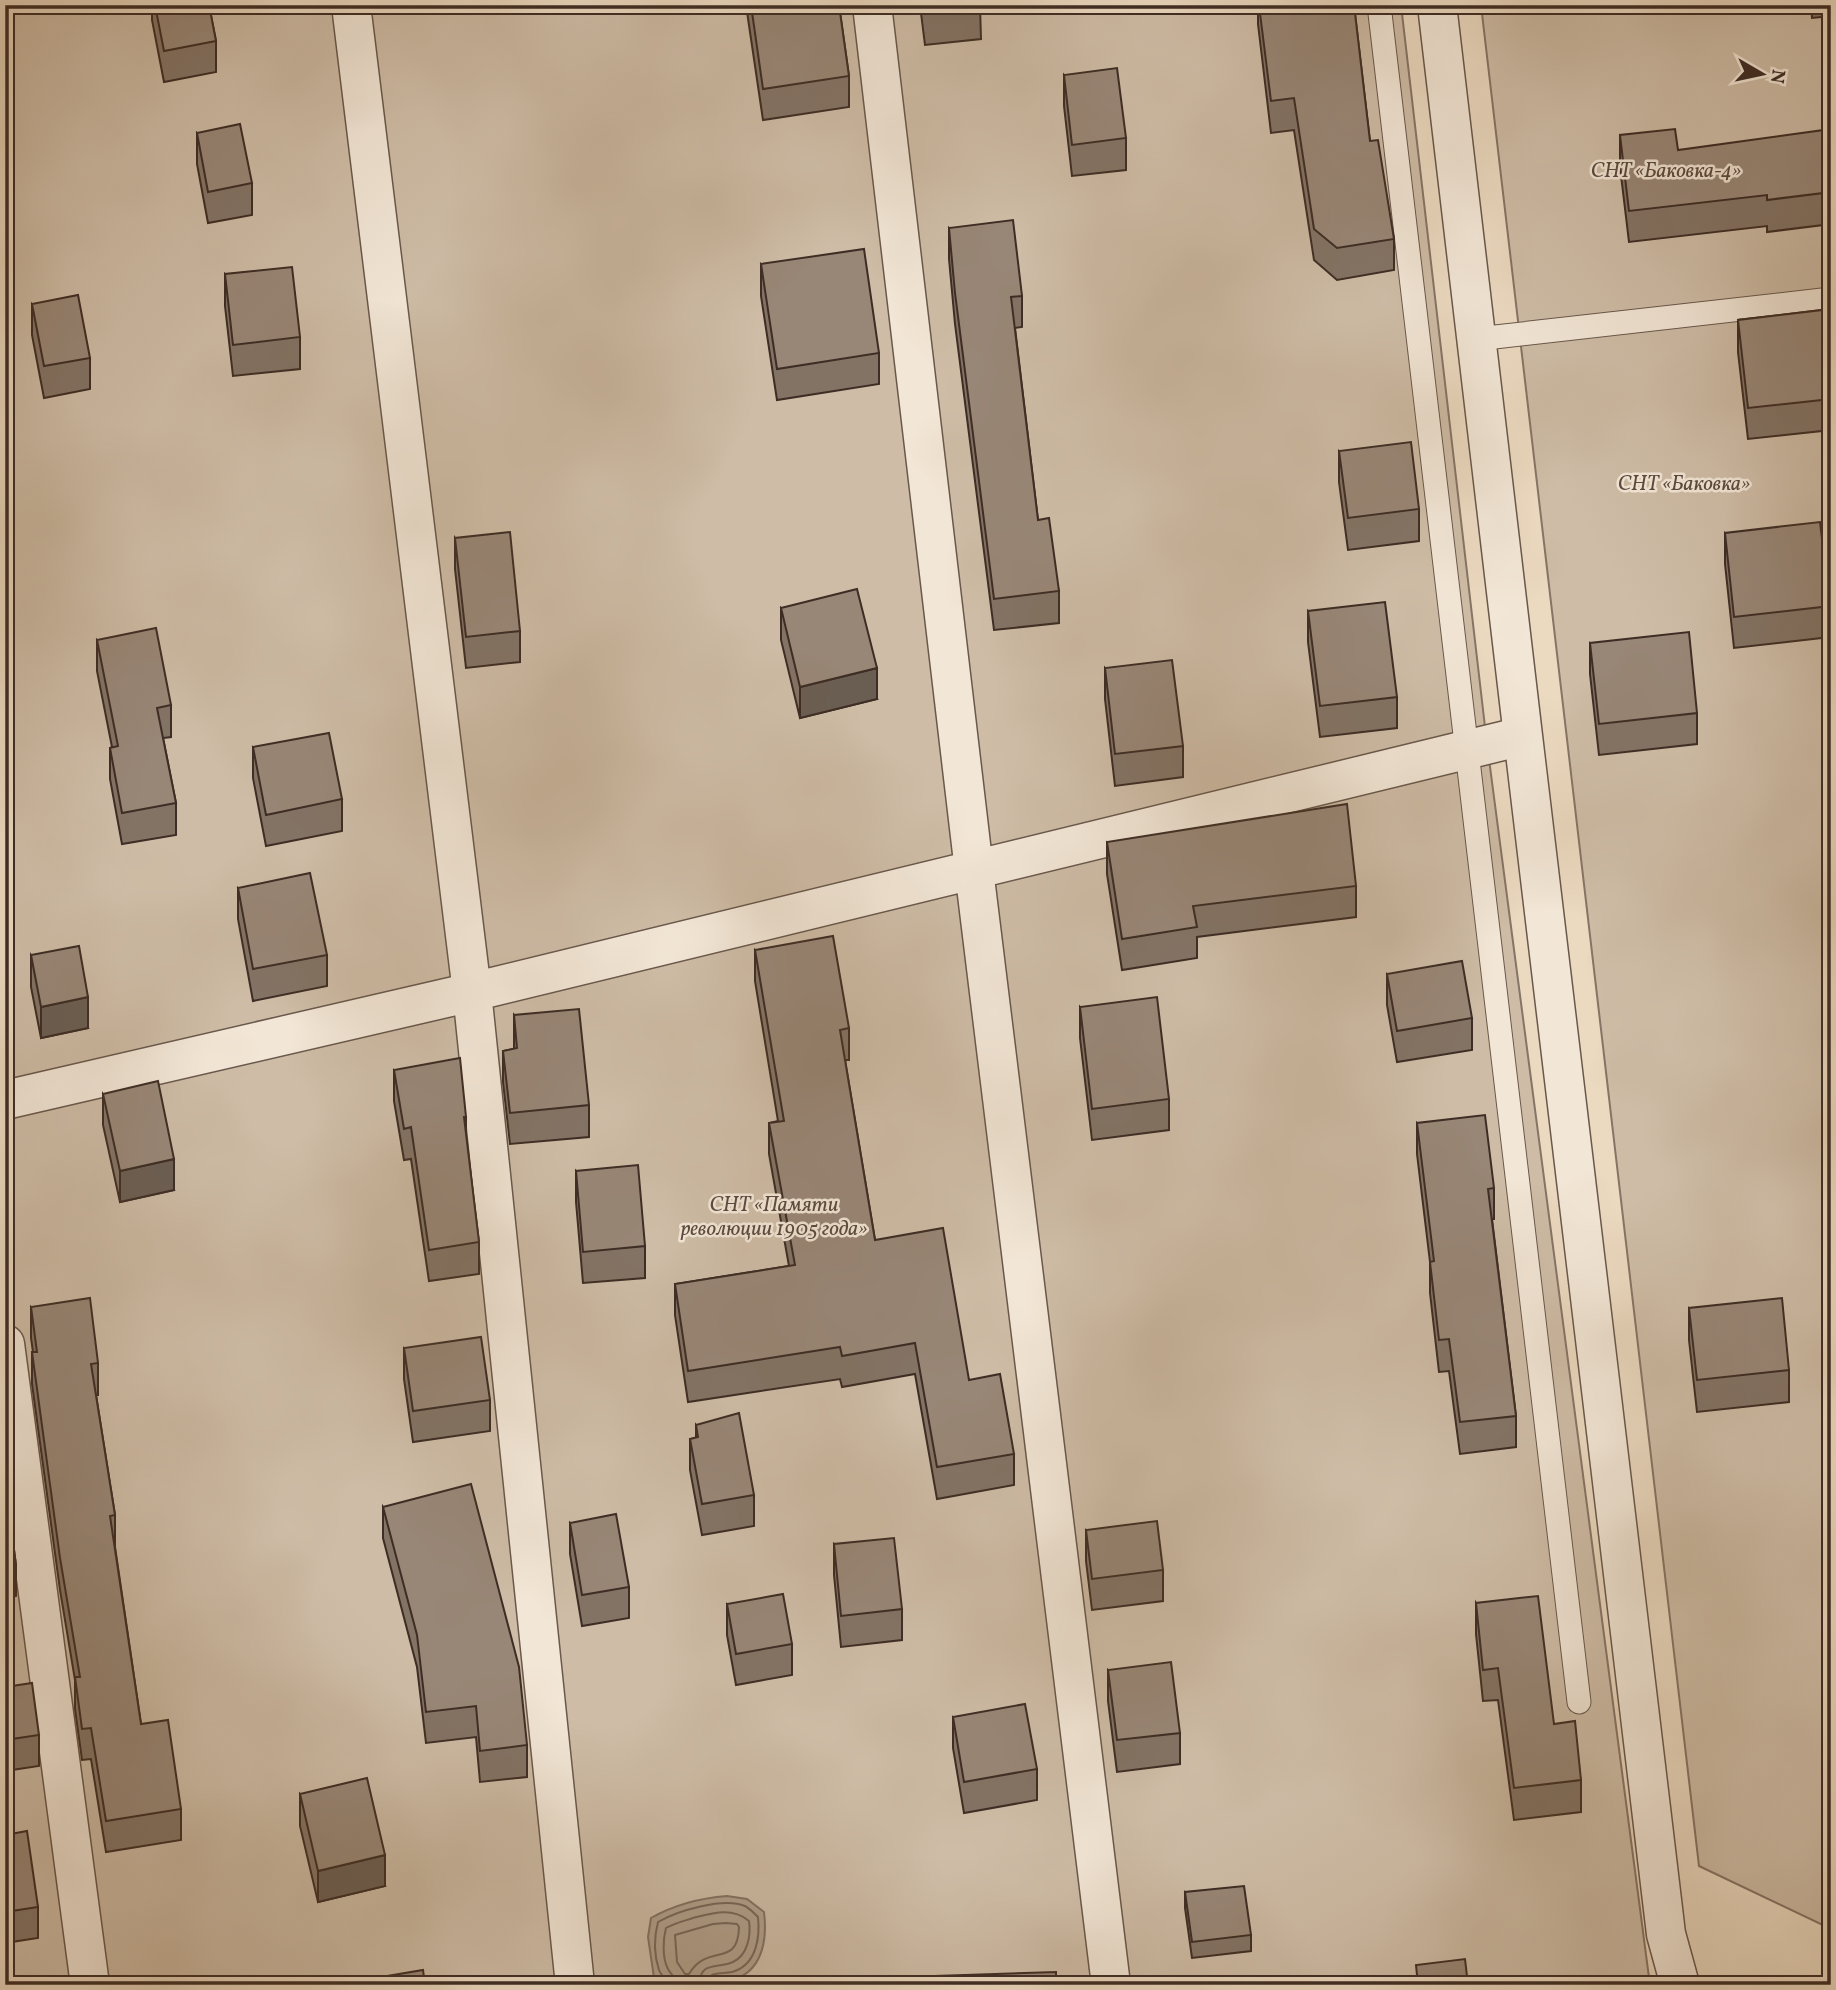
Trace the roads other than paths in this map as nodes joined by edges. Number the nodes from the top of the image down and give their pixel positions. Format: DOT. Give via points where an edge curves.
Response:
graph roads {
  1 [pos="351,5"];
  2 [pos="872,5"];
  3 [pos="1379,5"];
  4 [pos="1437,5"];
  5 [pos="1831,299"];
  6 [pos="1476,339"];
  7 [pos="1523,736"];
  8 [pos="1465,750"];
  9 [pos="974,870"];
  10 [pos="472,992"];
  11 [pos="5,1101"];
  12 [pos="5,1344"];
  13 [pos="1579,1702"];
  14 [pos="90,1985"];
  15 [pos="575,1985"];
  16 [pos="1111,1985"];
  17 [pos="1680,1985"];
  1 -- 10 [label="street"];
  2 -- 9 [label="street"];
  3 -- 8 [label="lane"];
  4 -- 6 [label="street"];
  5 -- 6 [label="lane"];
  6 -- 7 [label="street"];
  7 -- 8 [label="street"];
  7 -- 17 [label="street" via="1666,1934"];
  8 -- 9 [label="street"];
  8 -- 13 [label="lane"];
  9 -- 10 [label="street"];
  9 -- 16 [label="street"];
  10 -- 11 [label="street"];
  10 -- 15 [label="street"];
  12 -- 14 [label="street"];
}
